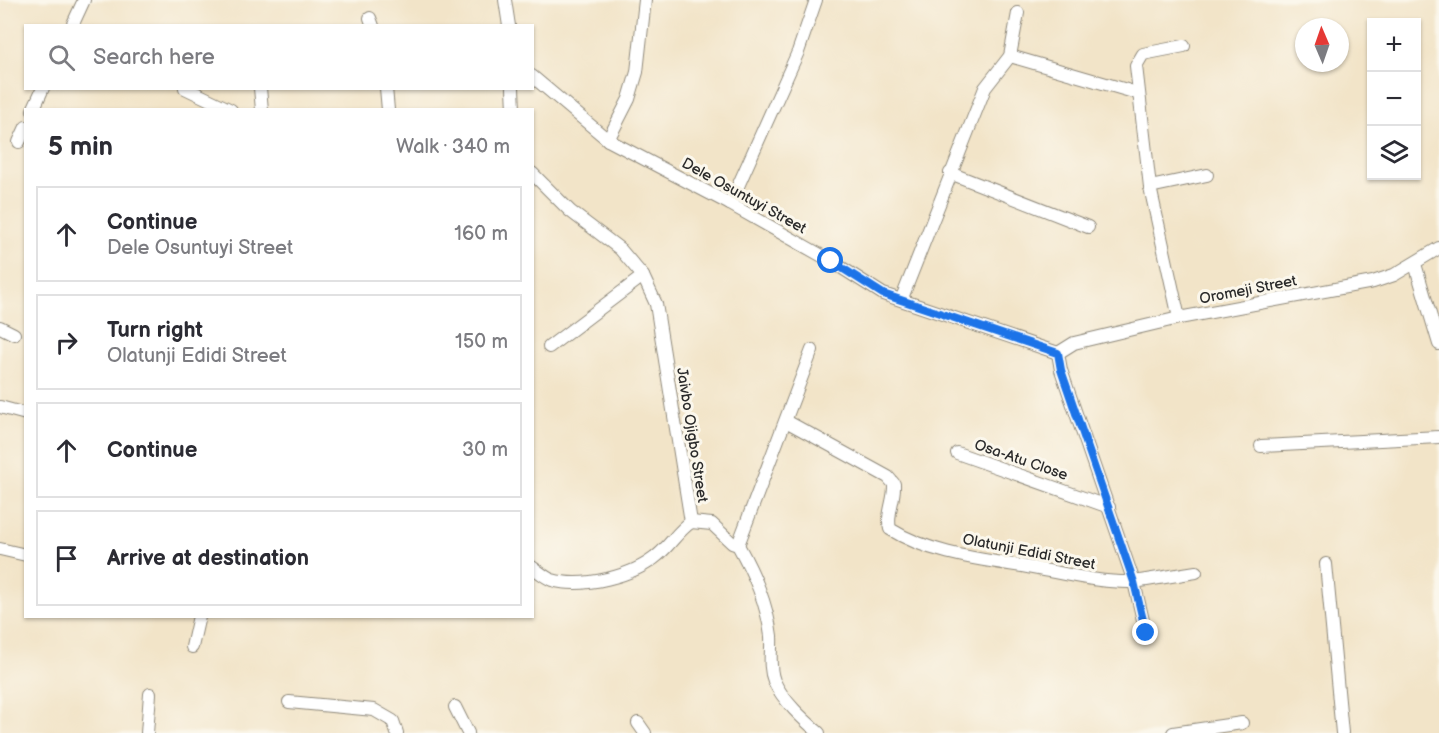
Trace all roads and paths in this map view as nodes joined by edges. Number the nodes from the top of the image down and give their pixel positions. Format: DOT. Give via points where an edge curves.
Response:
graph roads {
  1 [pos="84,0"];
  2 [pos="506,0"];
  3 [pos="645,0"];
  4 [pos="816,0"];
  5 [pos="1018,13"];
  6 [pos="73,24"];
  7 [pos="509,24"];
  8 [pos="1184,46"];
  9 [pos="1010,56"];
  10 [pos="534,78"];
  11 [pos="42,90"];
  12 [pos="189,90"];
  13 [pos="260,90"];
  14 [pos="386,90"];
  15 [pos="513,90"];
  16 [pos="1137,93"];
  17 [pos="34,108"];
  18 [pos="227,108"];
  19 [pos="262,108"];
  20 [pos="388,108"];
  21 [pos="514,108"];
  22 [pos="24,131"];
  23 [pos="608,140"];
  24 [pos="19,142"];
  25 [pos="950,173"];
  26 [pos="534,175"];
  27 [pos="1207,175"];
  28 [pos="1150,188"];
  29 [pos="730,204"];
  30 [pos="1088,227"];
  31 [pos="1439,248"];
  32 [pos="1415,264"];
  33 [pos="643,276"];
  34 [pos="902,298"];
  35 [pos="1179,318"];
  36 [pos="0,327"];
  37 [pos="14,334"];
  38 [pos="1439,344"];
  39 [pos="549,347"];
  40 [pos="812,350"];
  41 [pos="1058,353"];
  42 [pos="0,407"];
  43 [pos="24,413"];
  44 [pos="786,421"];
  45 [pos="1439,437"];
  46 [pos="1261,446"];
  47 [pos="957,453"];
  48 [pos="1109,507"];
  49 [pos="691,522"];
  50 [pos="738,545"];
  51 [pos="0,549"];
  52 [pos="24,555"];
  53 [pos="1326,564"];
  54 [pos="534,568"];
  55 [pos="1196,572"];
  56 [pos="1134,582"];
  57 [pos="199,618"];
  58 [pos="1146,633"];
  59 [pos="192,647"];
  60 [pos="150,694"];
  61 [pos="289,702"];
  62 [pos="455,707"];
  63 [pos="1242,723"];
  64 [pos="147,733"];
  65 [pos="397,733"];
  66 [pos="468,733"];
  67 [pos="819,733"];
  68 [pos="1173,733"];
  69 [pos="1342,733"];
  1 -- 6 [label="street"];
  2 -- 7 [label="street"];
  3 -- 23 [label="street" via="637,72 629,99"];
  4 -- 29 [label="street" via="798,52"];
  5 -- 9 [label="street"];
  8 -- 16 [label="street" via="1143,54 1136,66"];
  9 -- 16 [label="street"];
  9 -- 25 [label="street" via="985,88"];
  10 -- 23 [label="street, Dele Osuntuyi Street"];
  11 -- 17 [label="street"];
  12 -- 18 [label="street"];
  13 -- 19 [label="street"];
  14 -- 20 [label="street"];
  15 -- 21 [label="street"];
  16 -- 28 [label="street"];
  22 -- 24 [label="street"];
  23 -- 29 [label="street, Dele Osuntuyi Street"];
  25 -- 30 [label="street"];
  25 -- 34 [label="street"];
  26 -- 33 [label="street, Jaivbo Ojigbo Street" via="570,211 620,249"];
  27 -- 28 [label="street"];
  28 -- 35 [label="street"];
  29 -- 34 [label="street, Dele Osuntuyi Street" via="883,294"];
  31 -- 32 [label="street, Oromeji Street"];
  32 -- 35 [label="street, Oromeji Street" via="1373,282"];
  32 -- 38 [label="street"];
  33 -- 39 [label="street"];
  33 -- 49 [label="street, Jaivbo Ojigbo Street" via="656,304"];
  34 -- 41 [label="street, Dele Osuntuyi Street"];
  35 -- 41 [label="street, Oromeji Street" via="1074,343"];
  36 -- 37 [label="street"];
  40 -- 44 [label="street"];
  41 -- 48 [label="street"];
  42 -- 43 [label="street"];
  44 -- 50 [label="street"];
  44 -- 56 [label="street, Olatunji Edidi Street" via="888,477 894,484 894,495 887,519 890,530 900,536 962,555 1107,582"];
  45 -- 46 [label="street"];
  47 -- 48 [label="street, Osa-Atu Close"];
  48 -- 56 [label="street"];
  49 -- 50 [label="street, Jaivbo Ojigbo Street" via="712,524"];
  49 -- 54 [label="street" via="678,531 658,556 621,575 589,583 552,580"];
  50 -- 67 [label="street, Jaivbo Ojigbo Street" via="756,577 765,605 773,679 782,696"];
  51 -- 52 [label="street"];
  53 -- 69 [label="street"];
  55 -- 56 [label="street"];
  56 -- 58 [label="street"];
  57 -- 59 [label="street"];
  60 -- 64 [label="street"];
  61 -- 65 [label="street" via="374,710 393,721"];
  62 -- 66 [label="street"];
  63 -- 68 [label="street"];
}
